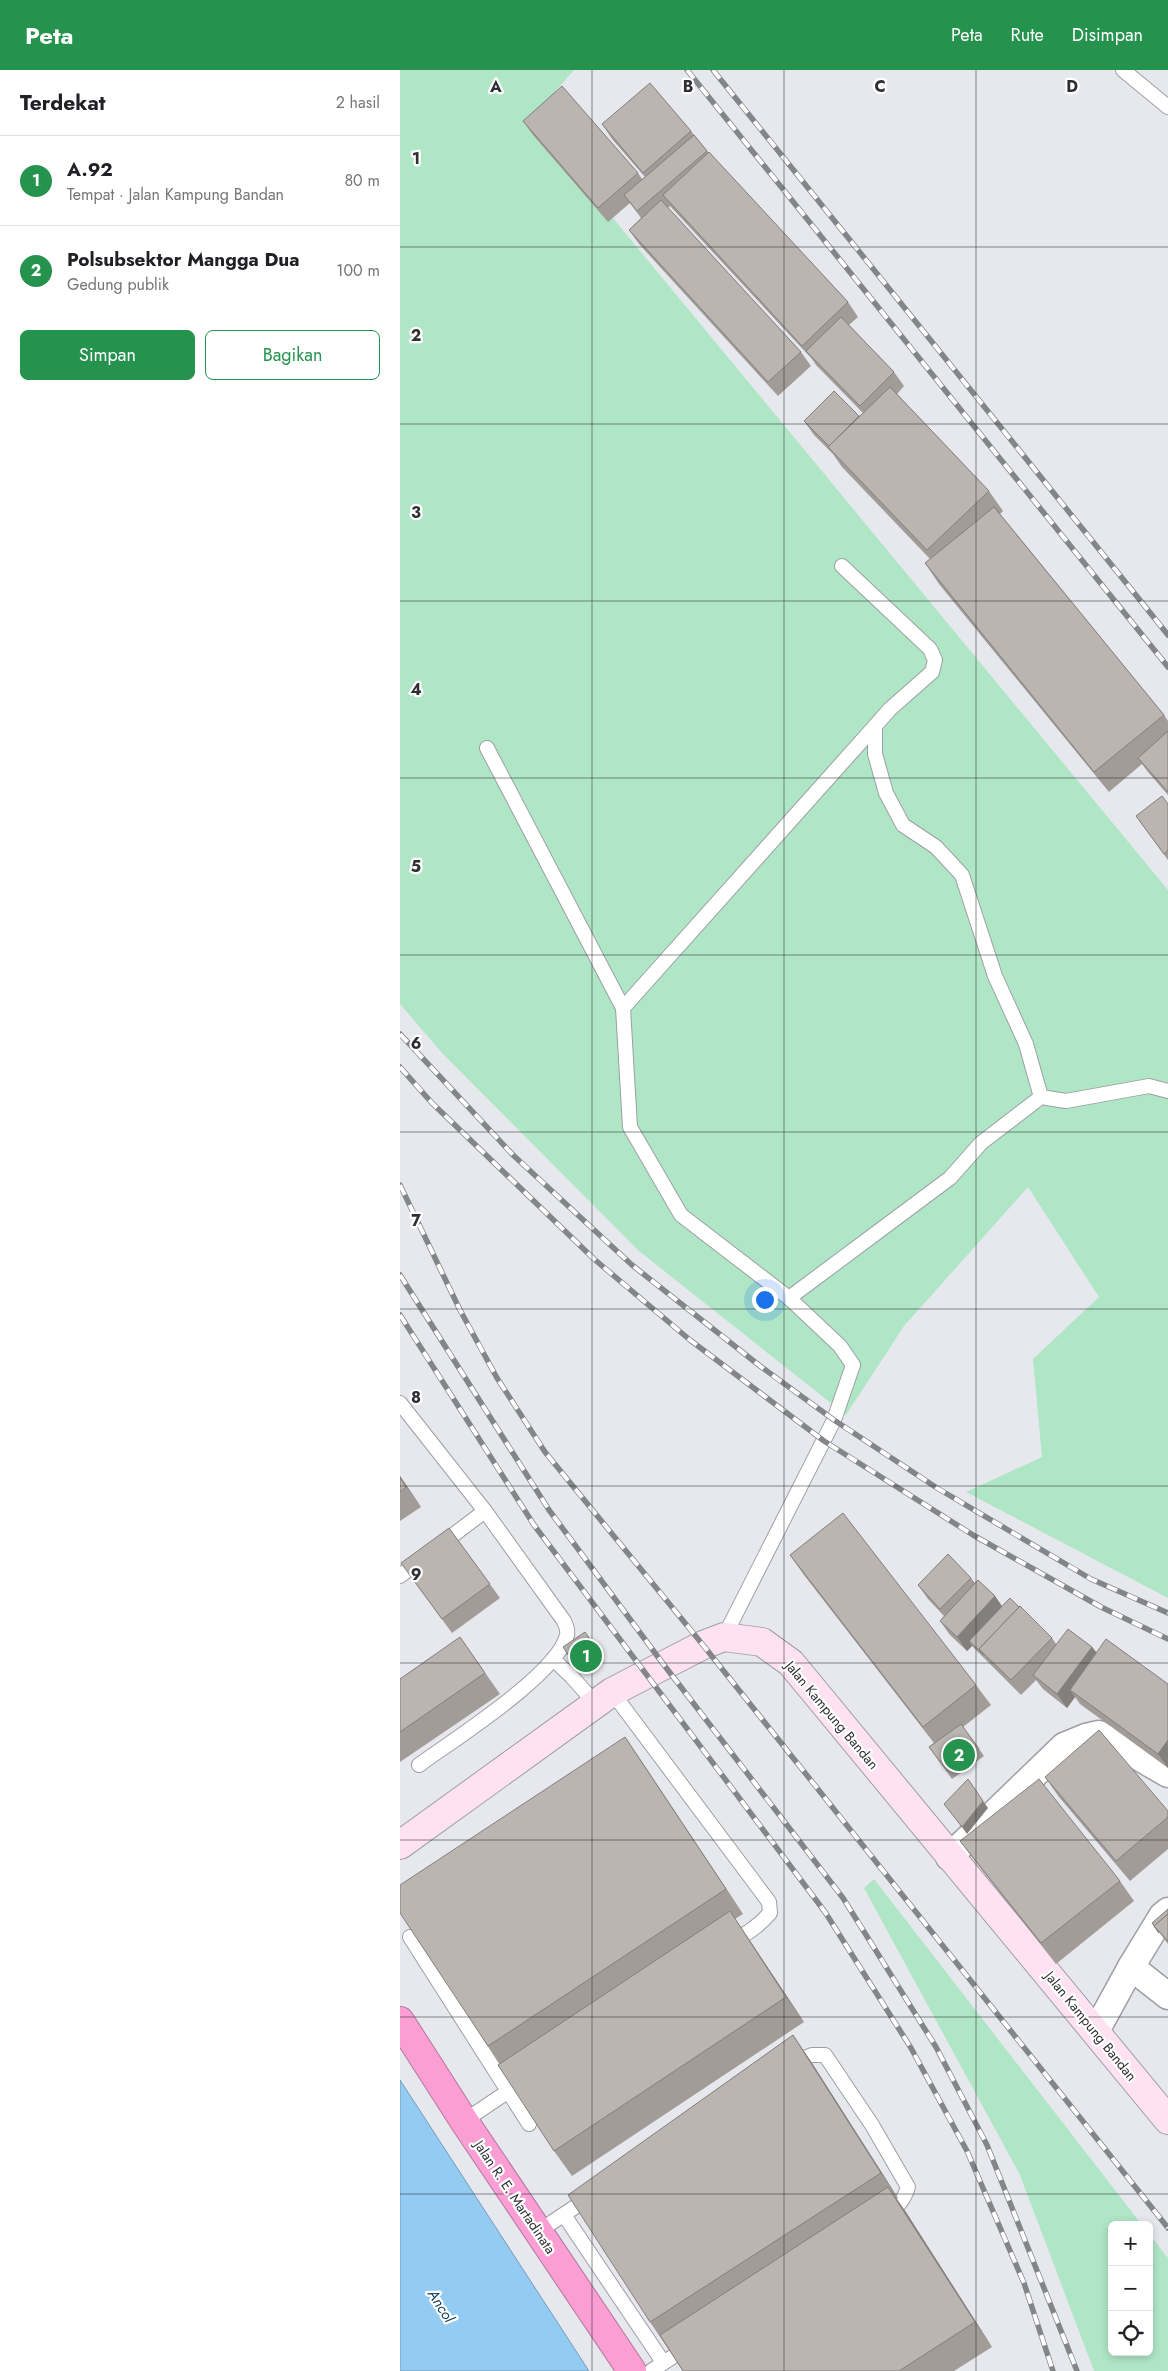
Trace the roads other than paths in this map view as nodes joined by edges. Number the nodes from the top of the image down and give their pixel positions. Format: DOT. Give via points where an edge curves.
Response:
graph roads {
  1 [pos="1122,70"];
  2 [pos="1168,107"];
  3 [pos="842,566"];
  4 [pos="875,726"];
  5 [pos="487,748"];
  6 [pos="623,1008"];
  7 [pos="1168,1091"];
  8 [pos="1041,1097"];
  9 [pos="789,1298"];
  10 [pos="400,1403"];
  11 [pos="485,1511"];
  12 [pos="400,1576"];
  13 [pos="724,1637"];
  14 [pos="553,1659"];
  15 [pos="603,1698"];
  16 [pos="419,1765"];
  17 [pos="1168,1774"];
  18 [pos="400,1845"];
  19 [pos="949,1857"];
  20 [pos="1168,1911"];
  21 [pos="410,1937"];
  22 [pos="716,1952"];
  23 [pos="1131,1967"];
  24 [pos="1168,1996"];
  25 [pos="400,2021"];
  26 [pos="1096,2031"];
  27 [pos="782,2069"];
  28 [pos="540,2070"];
  29 [pos="507,2092"];
  30 [pos="1168,2120"];
  31 [pos="464,2121"];
  32 [pos="530,2124"];
  33 [pos="605,2188"];
  34 [pos="564,2215"];
  35 [pos="872,2225"];
  36 [pos="573,2229"];
  37 [pos="543,2238"];
  38 [pos="698,2340"];
  39 [pos="664,2362"];
  40 [pos="632,2371"];
  41 [pos="651,2371"];
  1 -- 2 [label="lane"];
  3 -- 4 [label="lane" via="930,649 935,660 932,672"];
  4 -- 6 [label="lane"];
  4 -- 8 [label="lane" via="875,754 886,793 902,825 936,847 962,875 995,976 1026,1044"];
  5 -- 6 [label="lane"];
  6 -- 9 [label="lane" via="630,1127 681,1215"];
  7 -- 8 [label="lane" via="1149,1086 1066,1101"];
  8 -- 9 [label="lane" via="981,1143 950,1178"];
  9 -- 13 [label="lane" via="840,1346 853,1365 831,1427"];
  10 -- 11 [label="lane"];
  11 -- 12 [label="lane"];
  11 -- 14 [label="lane" via="564,1620 567,1636"];
  13 -- 15 [label="street" via="664,1664"];
  13 -- 19 [label="street, Jalan Kampung Bandan" via="762,1642 791,1663"];
  14 -- 15 [label="lane" via="572,1677"];
  14 -- 16 [label="lane" via="527,1686"];
  15 -- 18 [label="street"];
  15 -- 22 [label="lane" via="770,1902 770,1913 765,1920"];
  17 -- 19 [label="street" via="1099,1734 1086,1736 1064,1746"];
  19 -- 26 [label="street, Jalan Kampung Bandan"];
  20 -- 23 [label="street"];
  21 -- 29 [label="lane"];
  23 -- 24 [label="street"];
  23 -- 26 [label="street"];
  25 -- 31 [label="highway, Jalan R. E. Martadinata"];
  26 -- 30 [label="street, Jalan Kampung Bandan"];
  27 -- 35 [label="lane" via="796,2059 824,2055 872,2125 908,2186 905,2198 896,2208"];
  28 -- 29 [label="lane"];
  29 -- 31 [label="lane"];
  29 -- 32 [label="lane"];
  31 -- 37 [label="highway, Jalan R. E. Martadinata"];
  33 -- 34 [label="lane"];
  34 -- 36 [label="lane"];
  34 -- 37 [label="lane"];
  36 -- 37 [label="lane"];
  36 -- 39 [label="lane"];
  37 -- 40 [label="highway, Jalan R. E. Martadinata"];
  38 -- 39 [label="lane"];
  39 -- 41 [label="lane"];
}
